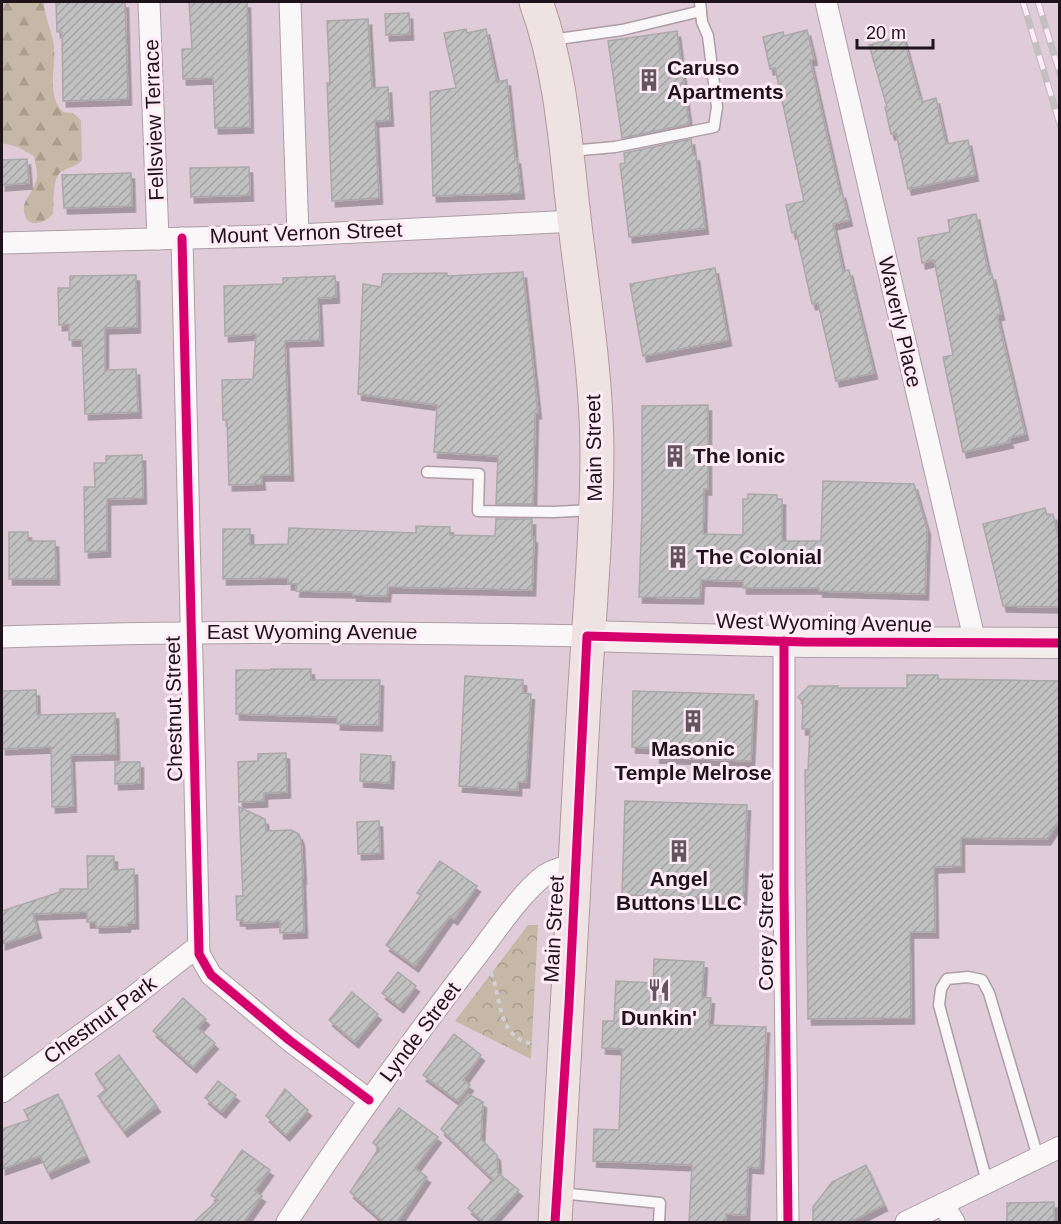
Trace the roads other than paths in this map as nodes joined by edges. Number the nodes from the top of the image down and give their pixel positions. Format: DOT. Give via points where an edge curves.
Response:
graph roads {
  1 [pos="149,2"];
  2 [pos="290,2"];
  3 [pos="536,2"];
  4 [pos="826,2"];
  5 [pos="701,6"];
  6 [pos="549,40"];
  7 [pos="567,151"];
  8 [pos="575,221"];
  9 [pos="298,235"];
  10 [pos="182,238"];
  11 [pos="158,239"];
  12 [pos="2,243"];
  13 [pos="427,472"];
  14 [pos="596,509"];
  15 [pos="191,632"];
  16 [pos="587,636"];
  17 [pos="2,637"];
  18 [pos="784,641"];
  19 [pos="975,642"];
  20 [pos="1059,643"];
  21 [pos="575,866"];
  22 [pos="197,946"];
  23 [pos="2,1092"];
  24 [pos="369,1100"];
  25 [pos="1059,1147"];
  26 [pos="1038,1157"];
  27 [pos="987,1182"];
  28 [pos="943,1204"];
  29 [pos="556,1208"];
  30 [pos="286,1222"];
  31 [pos="659,1222"];
  32 [pos="788,1222"];
  33 [pos="906,1222"];
  34 [pos="954,1222"];
  1 -- 11 [label="street, Fellsview Terrace"];
  2 -- 9 [label="street"];
  3 -- 6 [label="main road, Main Street"];
  4 -- 19 [label="street, Waverly Place"];
  5 -- 6 [label="lane" via="622,30"];
  5 -- 7 [label="lane" via="717,107 714,127 615,147"];
  6 -- 7 [label="main road, Main Street"];
  7 -- 8 [label="main road, Main Street"];
  8 -- 9 [label="street, Mount Vernon Street"];
  8 -- 14 [label="main road, Main Street" via="593,389"];
  9 -- 10 [label="street, Mount Vernon Street"];
  10 -- 11 [label="street, Mount Vernon Street"];
  10 -- 15 [label="street, Chestnut Street"];
  11 -- 12 [label="street, Mount Vernon Street"];
  13 -- 14 [label="lane" via="479,474 478,511"];
  14 -- 16 [label="main road, Main Street"];
  15 -- 16 [label="street, East Wyoming Avenue"];
  15 -- 17 [label="street, East Wyoming Avenue"];
  15 -- 22 [label="street, Chestnut Street"];
  16 -- 18 [label="main road, West Wyoming Avenue"];
  16 -- 21 [label="main road, Main Street"];
  18 -- 19 [label="main road, West Wyoming Avenue"];
  18 -- 32 [label="street, Corey Street"];
  19 -- 20 [label="main road, West Wyoming Avenue"];
  21 -- 24 [label="street, Lynde Street" via="546,875 519,901"];
  21 -- 29 [label="main road, Main Street"];
  22 -- 23 [label="street, Chestnut Park"];
  22 -- 24 [label="street, Chestnut Street" via="211,975"];
  24 -- 30 [label="street, Lynde Street"];
  25 -- 26 [label="street"];
  26 -- 27 [label="street"];
  26 -- 27 [label="lane" via="989,993 982,980 948,979 941,989 939,1005"];
  27 -- 28 [label="street"];
  28 -- 33 [label="street"];
  28 -- 34 [label="street"];
  29 -- 31 [label="lane" via="660,1203"];
}
